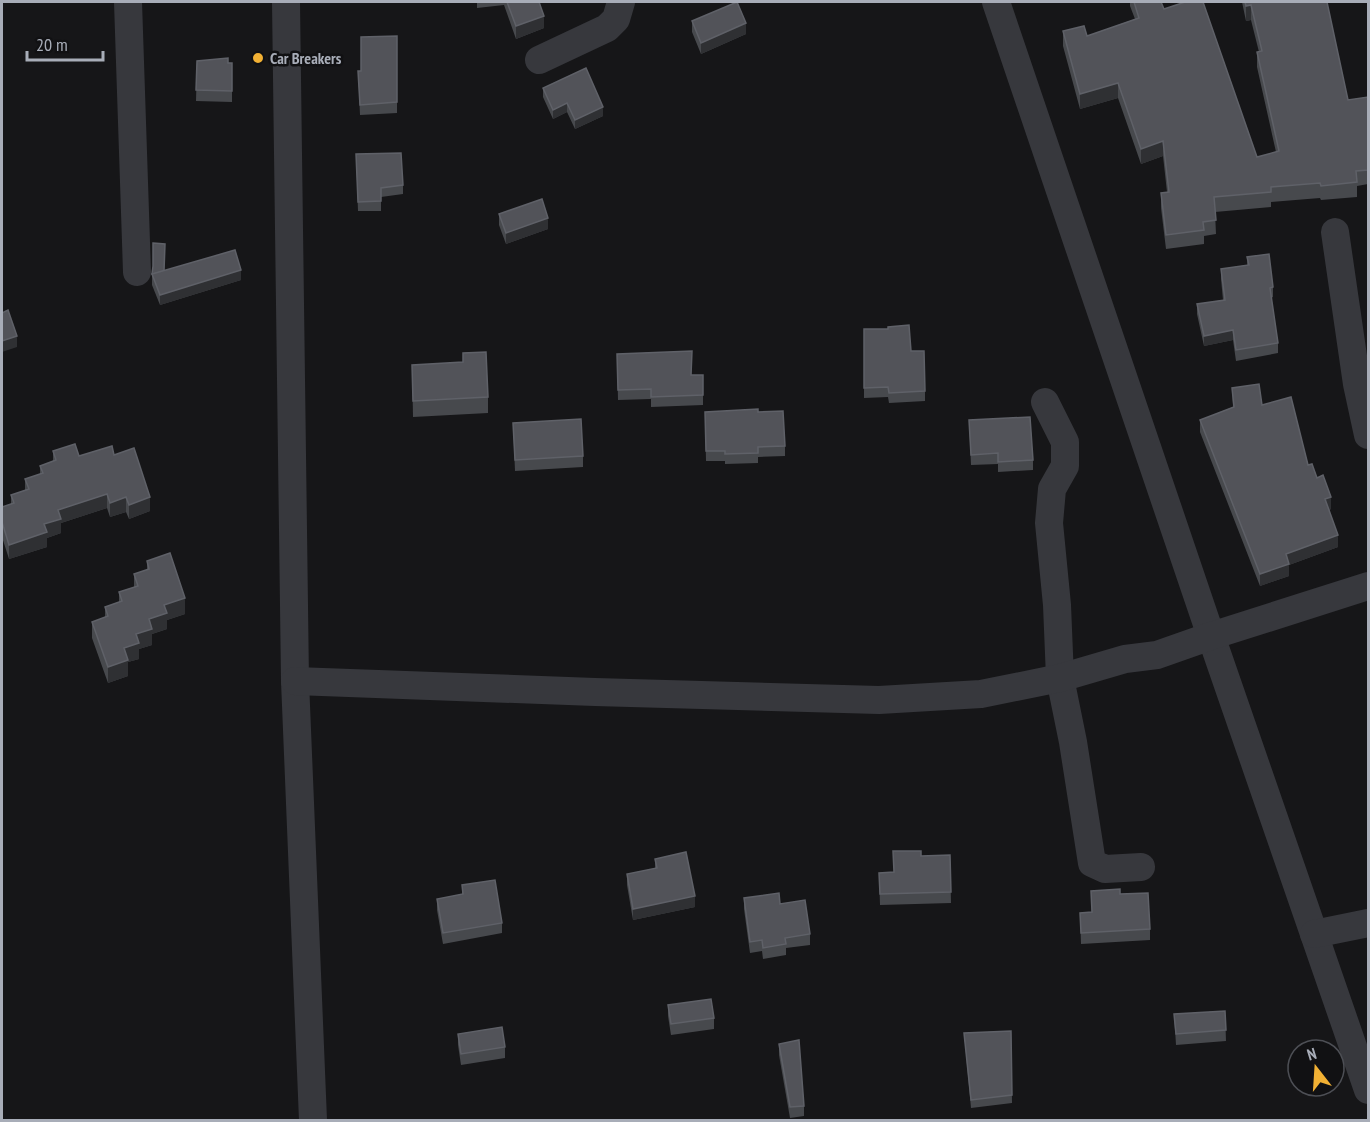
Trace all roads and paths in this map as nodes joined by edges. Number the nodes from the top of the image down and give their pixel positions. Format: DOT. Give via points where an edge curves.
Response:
graph roads {
  1 [pos="128,2"];
  2 [pos="286,2"];
  3 [pos="621,2"];
  4 [pos="996,2"];
  5 [pos="538,60"];
  6 [pos="1335,231"];
  7 [pos="136,272"];
  8 [pos="1045,402"];
  9 [pos="1368,435"];
  10 [pos="1368,585"];
  11 [pos="1211,636"];
  12 [pos="1060,678"];
  13 [pos="295,681"];
  14 [pos="1141,867"];
  15 [pos="1368,923"];
  16 [pos="1314,934"];
  17 [pos="1368,1090"];
  18 [pos="313,1120"];
  1 -- 7 [label="street"];
  2 -- 13 [label="street"];
  3 -- 5 [label="street" via="616,19 608,28"];
  4 -- 11 [label="street"];
  6 -- 9 [label="street"];
  8 -- 12 [label="street" via="1065,442 1065,466 1052,489 1049,523"];
  10 -- 11 [label="street"];
  11 -- 12 [label="street" via="1157,655 1125,659"];
  11 -- 16 [label="street"];
  12 -- 13 [label="street" via="981,694 879,700"];
  12 -- 14 [label="street" via="1092,863 1105,869"];
  13 -- 18 [label="street"];
  15 -- 16 [label="street"];
  16 -- 17 [label="street"];
}
